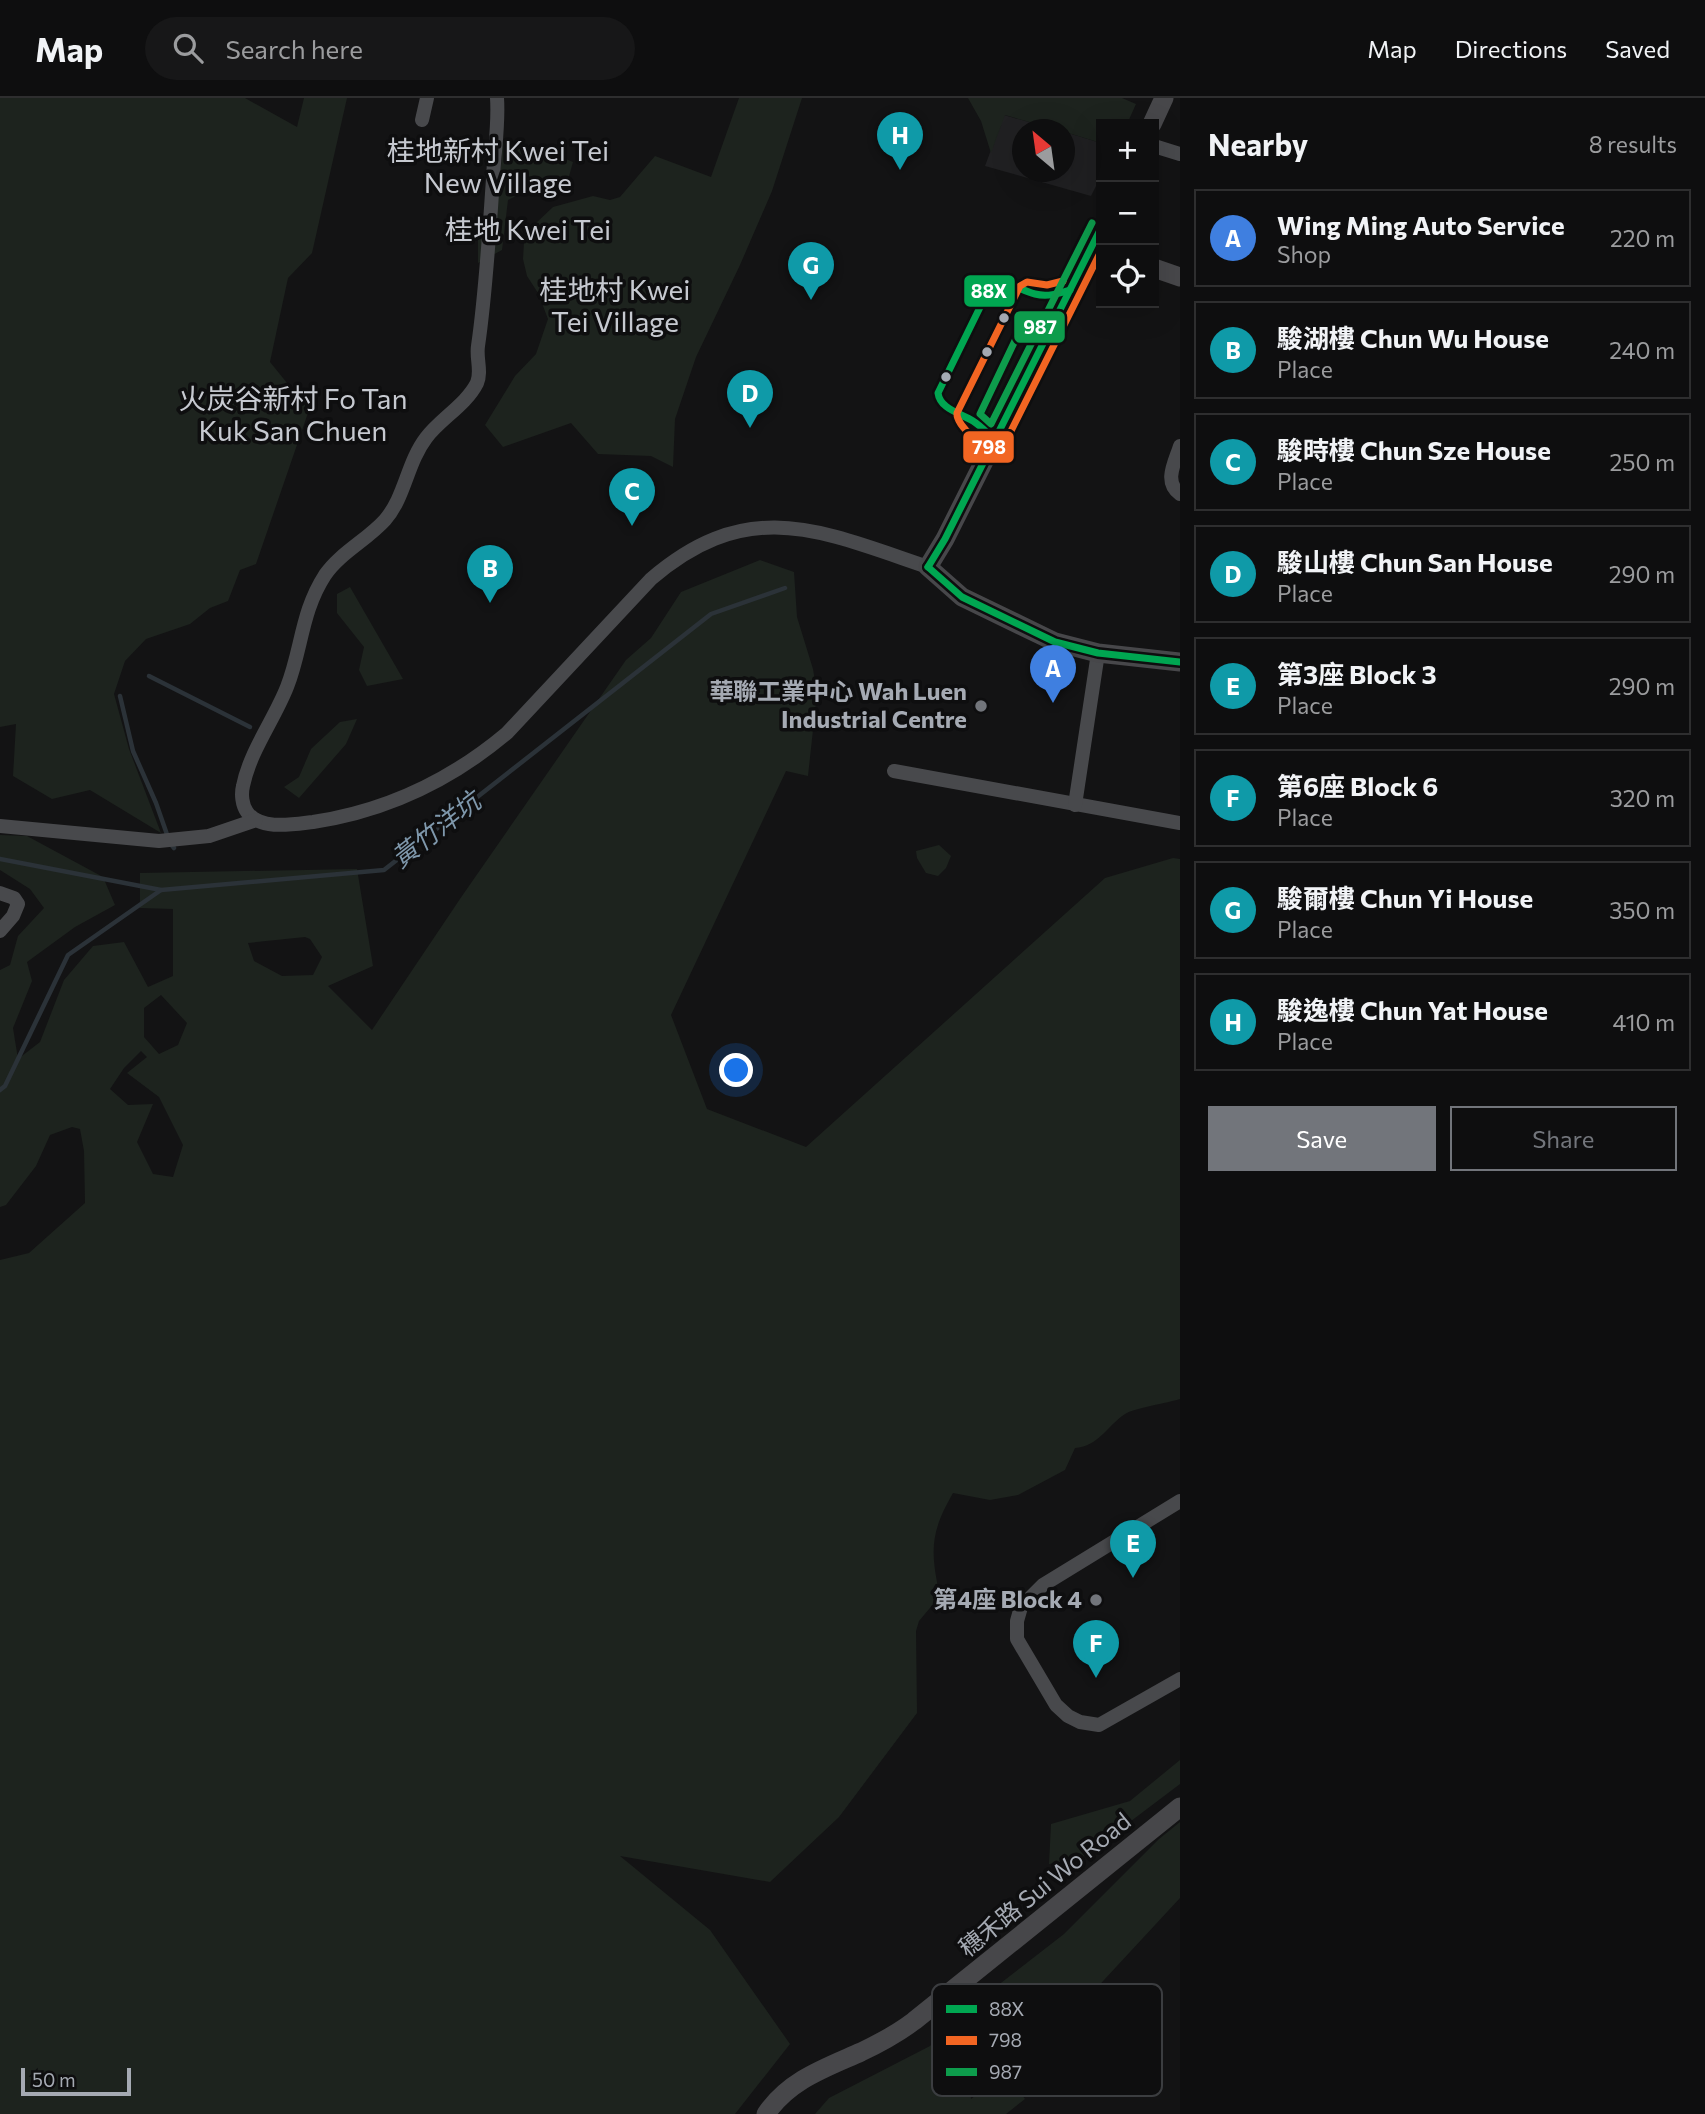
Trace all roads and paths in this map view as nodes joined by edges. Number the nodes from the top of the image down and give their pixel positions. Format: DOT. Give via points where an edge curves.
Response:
graph roads {
  1 [pos="427,98"];
  2 [pos="497,98"];
  3 [pos="1164,98"];
  4 [pos="1154,119"];
  5 [pos="422,120"];
  6 [pos="1159,147"];
  7 [pos="1180,153"];
  8 [pos="1096,238"];
  9 [pos="1159,270"];
  10 [pos="1180,277"];
  11 [pos="1180,446"];
  12 [pos="1180,494"];
  13 [pos="928,567"];
  14 [pos="1098,653"];
  15 [pos="1180,662"];
  16 [pos="894,771"];
  17 [pos="1075,804"];
  18 [pos="256,820"];
  19 [pos="1180,823"];
  20 [pos="0,826"];
  21 [pos="0,893"];
  22 [pos="0,930"];
  23 [pos="1180,1501"];
  24 [pos="1180,1679"];
  25 [pos="1180,1807"];
  26 [pos="960,1984"];
  27 [pos="932,2007"];
  28 [pos="766,2114"];
  1 -- 5 [label="street"];
  2 -- 18 [label="street" via="484,313 477,349 480,375 471,393 426,438 391,512 326,574 315,594 302,625 288,684 242,788 247,812"];
  3 -- 4 [label="street"];
  6 -- 7 [label="street"];
  8 -- 13 [label="street"];
  9 -- 10 [label="street"];
  11 -- 12 [label="street" via="1170,478"];
  13 -- 14 [label="street" via="962,597 1055,642"];
  13 -- 18 [label="street" via="834,535 793,527 749,530 706,542 651,579 528,713 461,767 411,795 359,813 278,825"];
  14 -- 15 [label="street"];
  14 -- 17 [label="street"];
  16 -- 17 [label="street"];
  17 -- 19 [label="street"];
  18 -- 20 [label="street" via="209,836 159,841"];
  21 -- 22 [label="street" via="14,898 18,905"];
  23 -- 24 [label="street" via="1043,1585 1021,1607 1017,1621 1017,1639 1049,1695 1080,1722 1099,1725"];
  25 -- 26 [label="street, 穗禾路 Sui Wo Road"];
  27 -- 28 [label="street, 穗禾路 Sui Wo Road" via="876,2045 808,2075 781,2095"];
}
